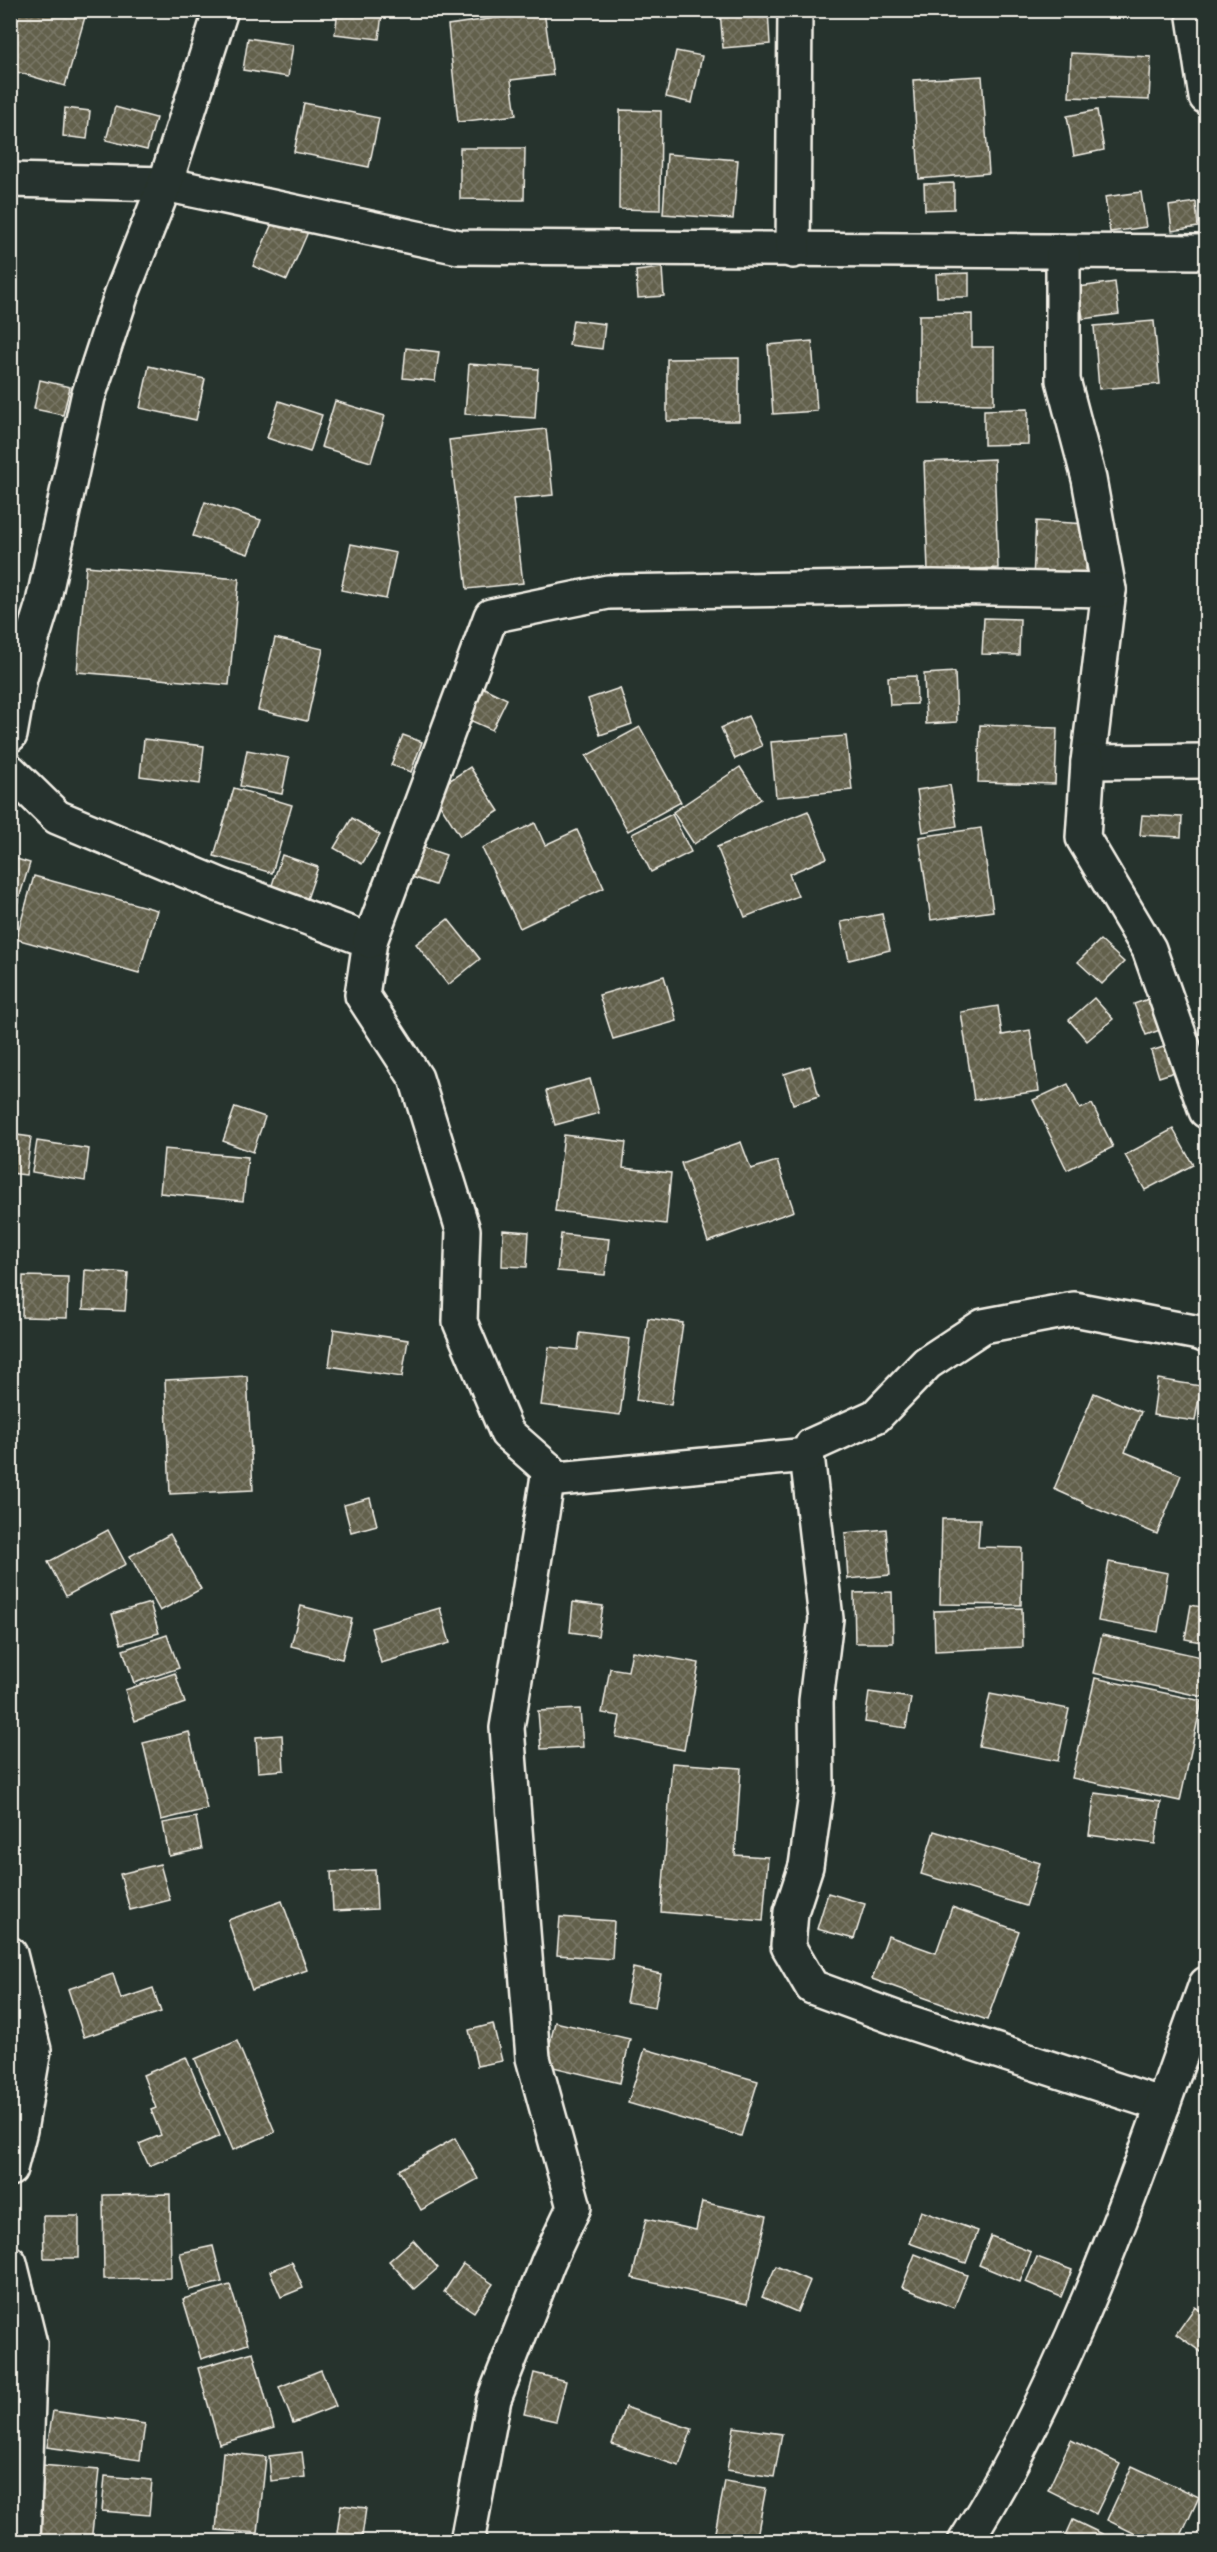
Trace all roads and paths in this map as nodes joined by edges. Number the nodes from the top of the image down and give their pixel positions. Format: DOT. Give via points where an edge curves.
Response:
graph roads {
  1 [pos="221,10"];
  2 [pos="795,10"];
  3 [pos="1193,10"];
  4 [pos="1206,97"];
  5 [pos="10,180"];
  6 [pos="165,184"];
  7 [pos="793,251"];
  8 [pos="1206,252"];
  9 [pos="1063,253"];
  10 [pos="1109,590"];
  11 [pos="10,735"];
  12 [pos="1206,761"];
  13 [pos="1088,762"];
  14 [pos="10,771"];
  15 [pos="370,941"];
  16 [pos="1206,1111"];
  17 [pos="1206,1336"];
  18 [pos="807,1455"];
  19 [pos="549,1470"];
  20 [pos="10,1954"];
  21 [pos="1206,1984"];
  22 [pos="1163,2105"];
  23 [pos="10,2169"];
  24 [pos="10,2263"];
  25 [pos="23,2541"];
  26 [pos="467,2541"];
  27 [pos="965,2541"];
  1 -- 6 [label="street"];
  2 -- 7 [label="street"];
  3 -- 4 [label="street"];
  5 -- 6 [label="street"];
  6 -- 7 [label="street" via="459,247"];
  6 -- 11 [label="street" via="122,293 88,397 42,607 20,678"];
  7 -- 9 [label="street"];
  8 -- 9 [label="street"];
  9 -- 10 [label="street" via="1063,380 1089,479"];
  10 -- 13 [label="street"];
  10 -- 15 [label="street" via="921,587 608,592 491,616"];
  12 -- 13 [label="street"];
  13 -- 16 [label="street" via="1083,838 1149,949"];
  14 -- 15 [label="street" via="57,817 220,885"];
  15 -- 19 [label="street" via="362,995 416,1078 463,1230 460,1322 507,1433"];
  17 -- 18 [label="street" via="1074,1309 983,1326 927,1362 876,1416 812,1445"];
  18 -- 19 [label="street" via="548,1480"];
  18 -- 22 [label="street" via="826,1619 816,1701 817,1788 806,1866 791,1912 788,1946 812,1987"];
  19 -- 26 [label="street" via="507,1728 533,2058 574,2207 494,2398"];
  20 -- 23 [label="street" via="34,2050"];
  21 -- 22 [label="street"];
  22 -- 27 [label="street" via="1077,2327 998,2490"];
  24 -- 25 [label="street" via="30,2344"];
}
